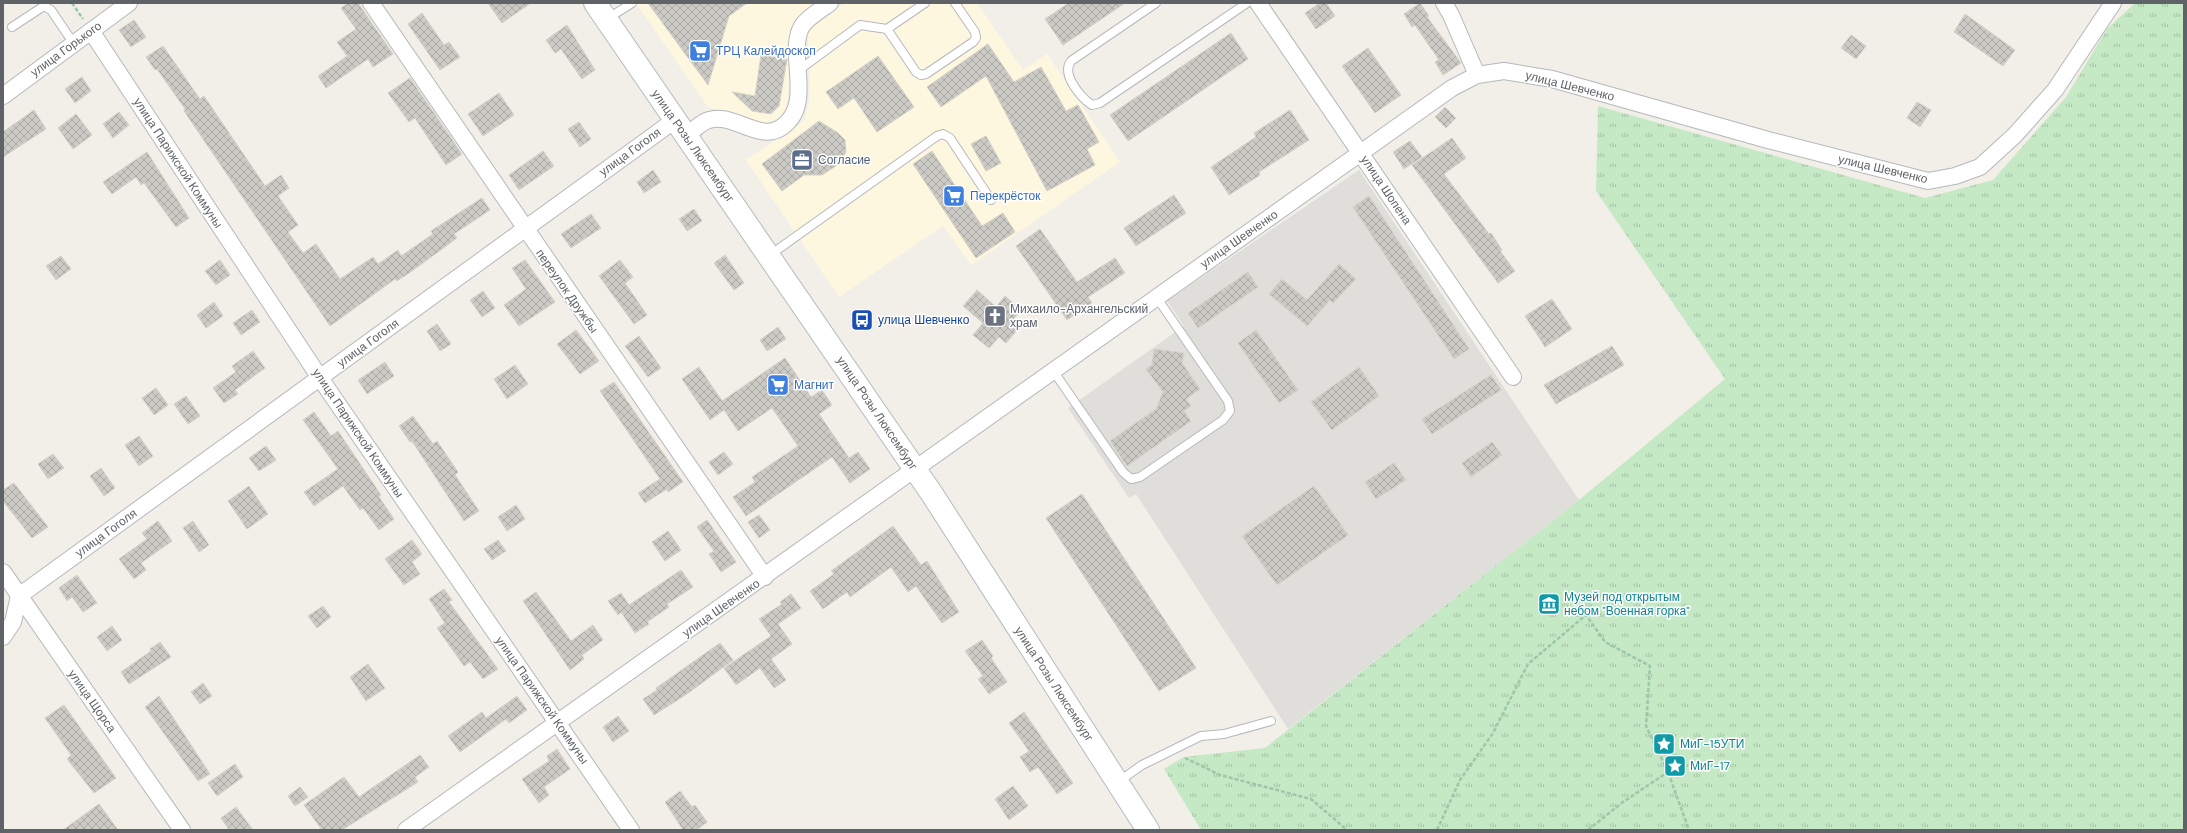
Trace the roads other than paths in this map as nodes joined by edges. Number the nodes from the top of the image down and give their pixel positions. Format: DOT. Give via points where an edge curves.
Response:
graph roads {
  1 [pos="129,3"];
  2 [pos="371,3"];
  3 [pos="632,3"];
  4 [pos="830,3"];
  5 [pos="925,3"];
  6 [pos="955,3"];
  7 [pos="1156,3"];
  8 [pos="1247,3"];
  9 [pos="1258,3"];
  10 [pos="1444,3"];
  11 [pos="2113,3"];
  12 [pos="601,11"];
  13 [pos="12,27"];
  14 [pos="887,29"];
  15 [pos="91,31"];
  16 [pos="74,44"];
  17 [pos="799,70"];
  18 [pos="1476,75"];
  19 [pos="3,96"];
  20 [pos="681,128"];
  21 [pos="1361,153"];
  22 [pos="991,200"];
  23 [pos="524,229"];
  24 [pos="769,255"];
  25 [pos="1157,298"];
  26 [pos="1054,372"];
  27 [pos="1513,377"];
  28 [pos="320,378"];
  29 [pos="916,470"];
  30 [pos="3,572"];
  31 [pos="765,577"];
  32 [pos="19,596"];
  33 [pos="3,637"];
  34 [pos="1271,722"];
  35 [pos="558,723"];
  36 [pos="1117,782"];
  37 [pos="182,830"];
  38 [pos="406,830"];
  39 [pos="631,830"];
  40 [pos="1148,830"];
  1 -- 15 [label="street, улица Горького"];
  2 -- 23 [label="street, переулок Дружбы"];
  3 -- 12 [label="lane"];
  4 -- 17 [label="street, улица Гоголя" via="809,18 802,27 798,38"];
  5 -- 14 [label="lane"];
  6 -- 14 [label="lane" via="975,32 976,38 926,74 916,72"];
  7 -- 8 [label="lane" via="1068,65 1067,74 1086,101 1092,105 1100,103"];
  9 -- 21 [label="street, улица Шопена"];
  10 -- 18 [label="street"];
  11 -- 18 [label="street, улица Шевченко" via="2055,90 2015,135 1980,167 1955,176 1928,181 1768,140 1552,79 1504,70"];
  12 -- 20 [label="main road, улица Розы Люксембург"];
  13 -- 16 [label="lane" via="44,6 51,10"];
  14 -- 17 [label="lane" via="860,26"];
  15 -- 16 [label="street, улица Горького"];
  15 -- 28 [label="street, улица Парижской Коммуны"];
  16 -- 19 [label="street, улица Горького"];
  17 -- 20 [label="street, улица Гоголя" via="799,92 794,115 782,128 769,131 755,129 726,119 708,120"];
  18 -- 21 [label="street, улица Шевченко" via="1452,88"];
  20 -- 23 [label="street, улица Гоголя"];
  20 -- 24 [label="main road, улица Розы Люксембург"];
  21 -- 25 [label="street, улица Шевченко"];
  21 -- 27 [label="street, улица Шопена"];
  22 -- 24 [label="lane" via="950,138 943,134"];
  23 -- 28 [label="street, улица Гоголя"];
  23 -- 31 [label="street, переулок Дружбы"];
  24 -- 29 [label="main road, улица Розы Люксембург"];
  25 -- 26 [label="street, улица Шевченко"];
  25 -- 26 [label="lane" via="1228,401 1230,411 1223,420 1140,477 1131,479 1123,472"];
  26 -- 29 [label="street, улица Шевченко"];
  28 -- 32 [label="street, улица Гоголя"];
  28 -- 35 [label="street, улица Парижской Коммуны"];
  29 -- 31 [label="street, улица Шевченко"];
  29 -- 36 [label="main road, улица Розы Люксембург"];
  30 -- 32 [label="street, улица Щорса"];
  31 -- 35 [label="street, улица Шевченко"];
  32 -- 33 [label="street" via="13,622"];
  32 -- 37 [label="street, улица Щорса"];
  34 -- 36 [label="lane" via="1224,734 1201,736 1142,765"];
  35 -- 38 [label="street, улица Шевченко"];
  35 -- 39 [label="street, улица Парижской Коммуны"];
  36 -- 40 [label="main road, улица Розы Люксембург"];
}
